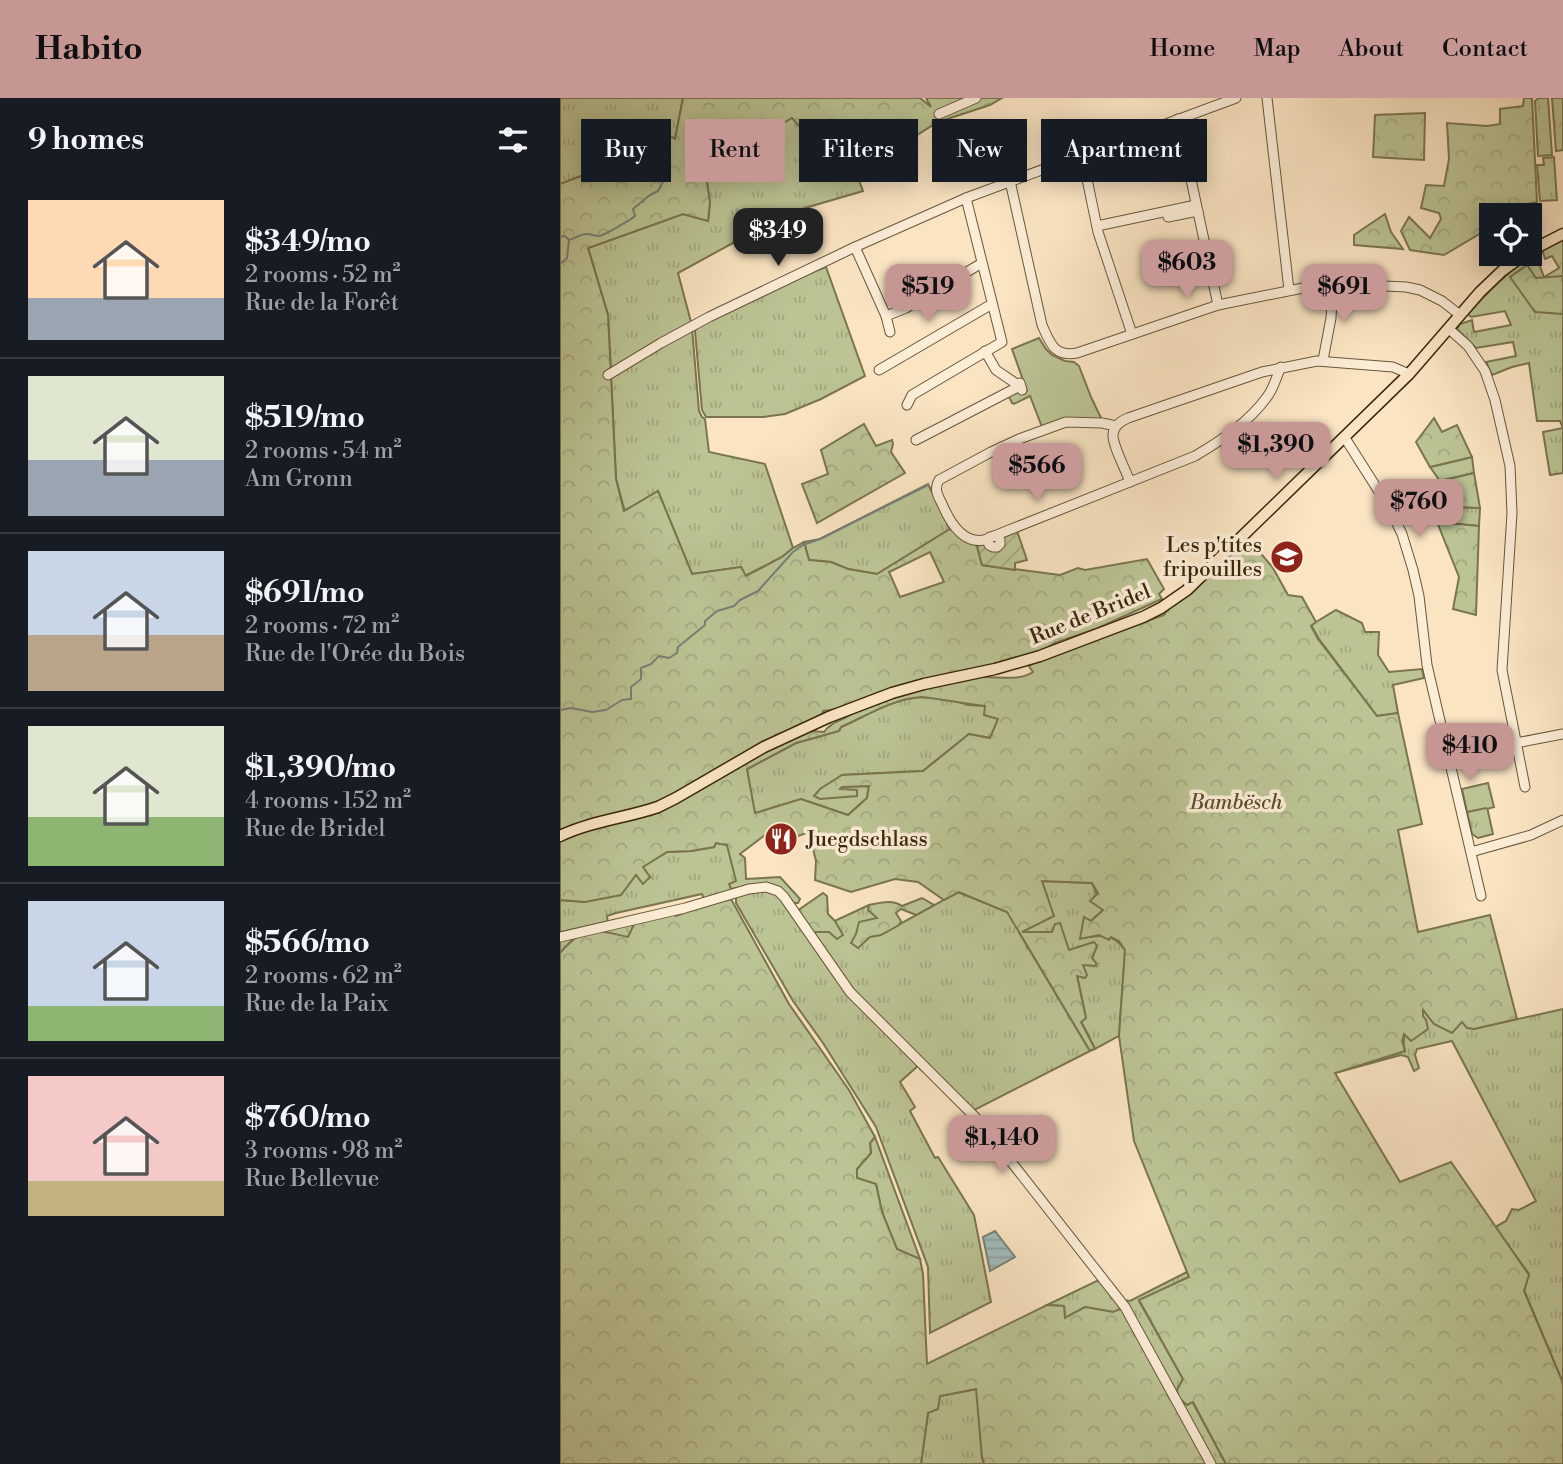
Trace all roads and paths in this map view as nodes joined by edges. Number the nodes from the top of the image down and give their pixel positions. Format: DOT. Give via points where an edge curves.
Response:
graph roads {
  1 [pos="976,98"];
  2 [pos="1236,98"];
  3 [pos="1267,98"];
  4 [pos="939,114"];
  5 [pos="1181,119"];
  6 [pos="1007,182"];
  7 [pos="1010,182"];
  8 [pos="1087,182"];
  9 [pos="1191,182"];
  10 [pos="966,198"];
  11 [pos="1197,208"];
  12 [pos="1097,229"];
  13 [pos="1563,234"];
  14 [pos="1542,245"];
  15 [pos="855,247"];
  16 [pos="982,264"];
  17 [pos="1509,266"];
  18 [pos="1333,284"];
  19 [pos="1289,290"];
  20 [pos="992,304"];
  21 [pos="1219,305"];
  22 [pos="1460,315"];
  23 [pos="886,316"];
  24 [pos="1449,329"];
  25 [pos="890,332"];
  26 [pos="1132,334"];
  27 [pos="985,351"];
  28 [pos="1323,360"];
  29 [pos="1282,367"];
  30 [pos="879,370"];
  31 [pos="1409,374"];
  32 [pos="608,375"];
  33 [pos="906,405"];
  34 [pos="1116,426"];
  35 [pos="1345,438"];
  36 [pos="916,440"];
  37 [pos="1130,482"];
  38 [pos="1563,734"];
  39 [pos="1516,743"];
  40 [pos="1525,787"];
  41 [pos="1563,820"];
  42 [pos="560,836"];
  43 [pos="1471,852"];
  44 [pos="1481,896"];
  45 [pos="560,937"];
  46 [pos="1211,1464"];
  1 -- 4 [label="street"];
  2 -- 5 [label="street"];
  3 -- 19 [label="street"];
  6 -- 10 [label="street"];
  7 -- 26 [label="street" via="1034,294 1051,345 1069,355 1077,354"];
  8 -- 12 [label="street"];
  9 -- 11 [label="street"];
  10 -- 15 [label="street"];
  10 -- 16 [label="street"];
  11 -- 12 [label="street"];
  11 -- 21 [label="street"];
  12 -- 26 [label="street"];
  13 -- 14 [label="main road"];
  15 -- 23 [label="street"];
  15 -- 32 [label="street" via="692,325"];
  16 -- 20 [label="street"];
  16 -- 23 [label="street"];
  17 -- 22 [label="main road, Rue de Bridel"];
  18 -- 19 [label="street"];
  18 -- 22 [label="street" via="1420,289"];
  18 -- 28 [label="street"];
  19 -- 21 [label="street"];
  20 -- 27 [label="street" via="1002,342"];
  20 -- 30 [label="street"];
  21 -- 26 [label="street"];
  22 -- 24 [label="main road, Rue de Bridel"];
  23 -- 25 [label="street"];
  24 -- 31 [label="main road, Rue de Bridel"];
  24 -- 39 [label="street" via="1485,371 1510,466 1512,513 1502,670"];
  27 -- 33 [label="street" via="912,394"];
  27 -- 36 [label="street" via="996,370 1020,387"];
  28 -- 29 [label="street"];
  28 -- 31 [label="street" via="1393,367"];
  29 -- 34 [label="street" via="1128,418"];
  29 -- 37 [label="street" via="1267,397 1232,433 1195,456"];
  31 -- 35 [label="main road, Rue de Bridel"];
  34 -- 37 [label="street" via="1114,442"];
  34 -- 37 [label="street" via="1066,422 991,452 939,480 936,491 954,527 977,541"];
  35 -- 42 [label="main road, Rue de Bridel" via="1186,590 1161,608 1040,656 892,693 791,734 658,807"];
  35 -- 43 [label="street" via="1390,509 1413,570 1427,665"];
  38 -- 39 [label="street"];
  39 -- 40 [label="street"];
  41 -- 43 [label="street" via="1531,835"];
  43 -- 44 [label="street"];
  45 -- 46 [label="street" via="758,887 771,888 784,897 850,992 980,1122 1125,1307"];
}
